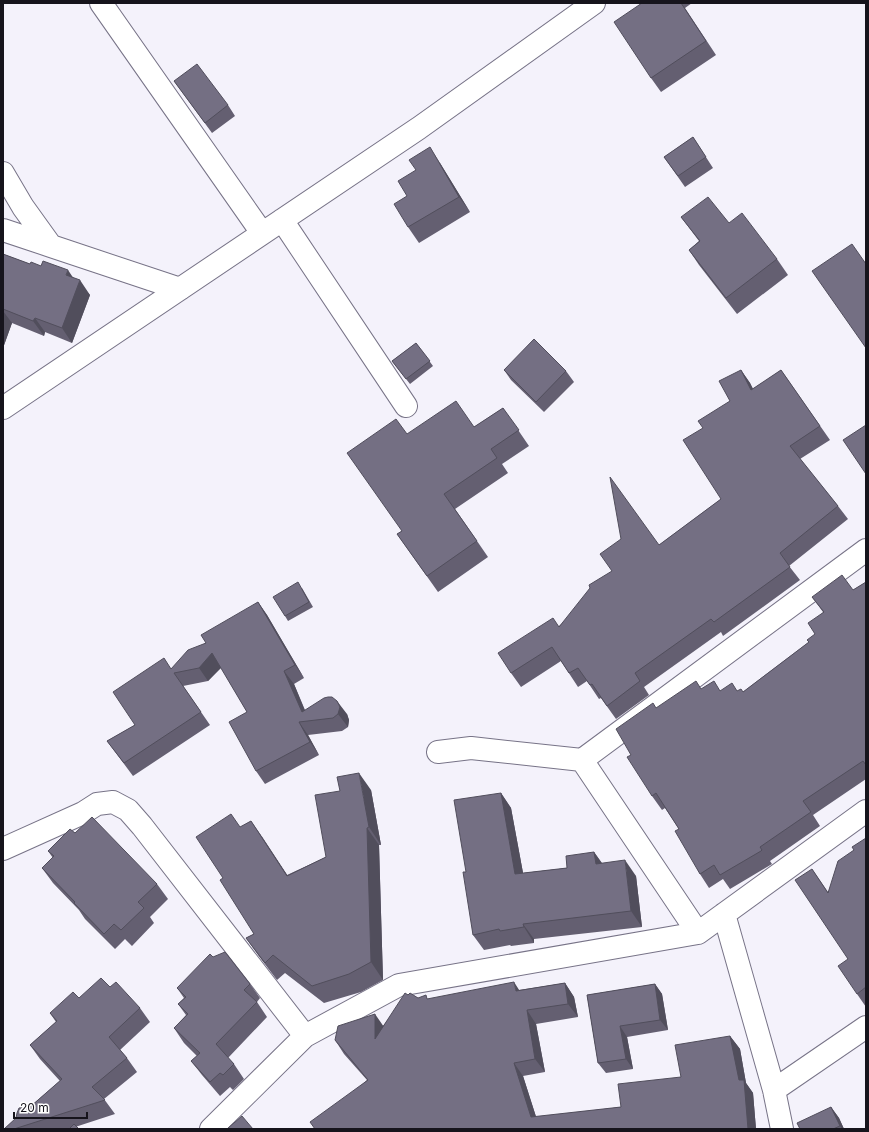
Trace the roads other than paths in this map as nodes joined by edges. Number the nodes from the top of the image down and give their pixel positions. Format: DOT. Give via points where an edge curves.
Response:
graph roads {
  1 [pos="101,3"];
  2 [pos="594,3"];
  3 [pos="3,172"];
  4 [pos="282,220"];
  5 [pos="3,230"];
  6 [pos="262,233"];
  7 [pos="51,246"];
  8 [pos="180,289"];
  9 [pos="406,406"];
  10 [pos="3,408"];
  11 [pos="866,550"];
  12 [pos="438,752"];
  13 [pos="582,760"];
  14 [pos="866,811"];
  15 [pos="3,849"];
  16 [pos="724,914"];
  17 [pos="698,933"];
  18 [pos="866,1026"];
  19 [pos="304,1036"];
  20 [pos="774,1090"];
  21 [pos="211,1129"];
  22 [pos="782,1129"];
  1 -- 6 [label="street"];
  2 -- 4 [label="street" via="419,128"];
  3 -- 7 [label="street" via="22,207"];
  4 -- 6 [label="street"];
  4 -- 9 [label="street"];
  5 -- 7 [label="street"];
  6 -- 8 [label="street"];
  7 -- 8 [label="street"];
  8 -- 10 [label="street"];
  11 -- 13 [label="street"];
  12 -- 13 [label="street" via="471,748"];
  13 -- 17 [label="street"];
  14 -- 16 [label="street"];
  15 -- 19 [label="street" via="98,804 113,802 128,810"];
  16 -- 17 [label="street"];
  16 -- 20 [label="street"];
  17 -- 19 [label="street" via="399,985"];
  18 -- 20 [label="street"];
  19 -- 21 [label="street"];
  20 -- 22 [label="street"];
}
